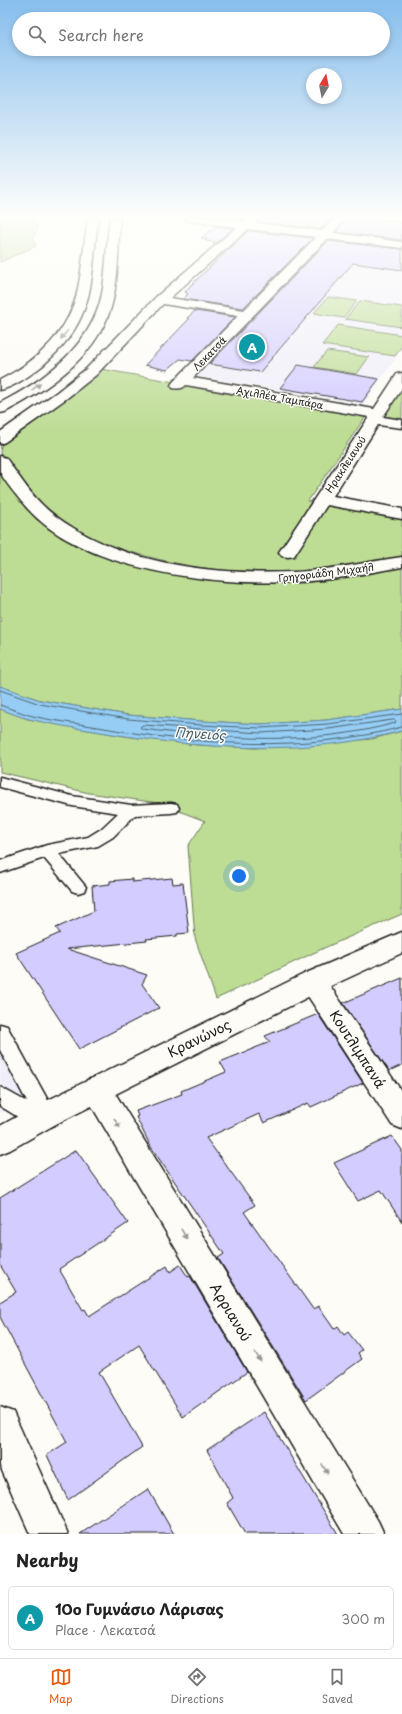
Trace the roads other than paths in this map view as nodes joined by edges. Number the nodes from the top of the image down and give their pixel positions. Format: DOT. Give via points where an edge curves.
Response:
graph roads {
  1 [pos="83,290"];
  2 [pos="108,290"];
  3 [pos="172,290"];
  4 [pos="271,290"];
  5 [pos="160,300"];
  6 [pos="247,314"];
  7 [pos="402,377"];
  8 [pos="180,383"];
  9 [pos="0,386"];
  10 [pos="1,408"];
  11 [pos="376,417"];
  12 [pos="402,424"];
  13 [pos="0,439"];
  14 [pos="0,462"];
  15 [pos="323,499"];
  16 [pos="402,514"];
  17 [pos="288,552"];
  18 [pos="402,562"];
  19 [pos="0,782"];
  20 [pos="171,808"];
  21 [pos="131,810"];
  22 [pos="47,851"];
  23 [pos="0,868"];
  24 [pos="78,887"];
  25 [pos="402,942"];
  26 [pos="313,982"];
  27 [pos="0,1032"];
  28 [pos="97,1089"];
  29 [pos="0,1096"];
  30 [pos="402,1116"];
  31 [pos="42,1117"];
  32 [pos="0,1141"];
  33 [pos="0,1425"];
  34 [pos="49,1534"];
  35 [pos="365,1534"];
  1 -- 9 [label="main road, one-way" via="70,328 54,347 32,367"];
  10 -- 2 [label="main road, one-way" via="50,378 72,360 95,330 104,311"];
  3 -- 5 [label="main road"];
  4 -- 6 [label="main road, Λεκατσά"];
  5 -- 6 [label="main road"];
  5 -- 13 [label="main road" via="91,372"];
  6 -- 8 [label="main road, Λεκατσά"];
  7 -- 11 [label="main road, Ηρακλειανού"];
  8 -- 11 [label="main road, Αχιλλέα Ταμπάρα"];
  11 -- 12 [label="main road, Αχιλλέα Ταμπάρα"];
  11 -- 15 [label="main road, Ηρακλειανού"];
  14 -- 18 [label="main road, Γρηγοριάδη Μιχαήλ" via="38,510 70,534 102,549 161,566 201,573 260,578 318,575"];
  15 -- 16 [label="main road"];
  15 -- 17 [label="main road, Ηρακλειανού"];
  19 -- 21 [label="lane" via="72,800"];
  20 -- 21 [label="lane"];
  21 -- 22 [label="lane" via="107,833 92,842"];
  22 -- 23 [label="lane"];
  22 -- 24 [label="lane"];
  25 -- 26 [label="main road, Κρανώνος"];
  26 -- 28 [label="main road, Κρανώνος"];
  26 -- 30 [label="main road, Κουτλιμπανά"];
  27 -- 31 [label="lane" via="35,1098"];
  28 -- 31 [label="main road, Κρανώνος"];
  28 -- 35 [label="main road, Αρριανού, one-way"];
  29 -- 31 [label="lane"];
  31 -- 32 [label="main road, Κρανώνος"];
  33 -- 34 [label="main road"];
}
